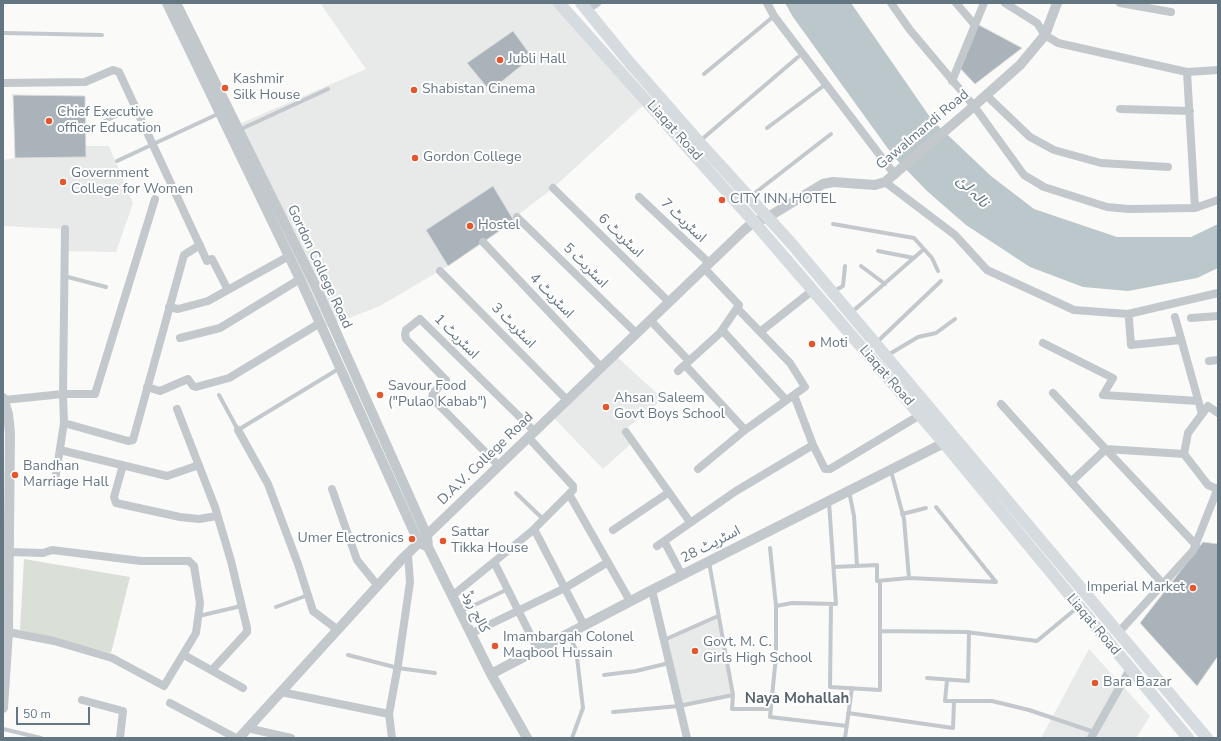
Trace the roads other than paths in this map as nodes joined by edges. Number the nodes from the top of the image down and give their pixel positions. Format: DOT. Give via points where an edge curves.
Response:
graph roads {
  1 [pos="167,3"];
  2 [pos="176,3"];
  3 [pos="560,3"];
  4 [pos="767,3"];
  5 [pos="891,3"];
  6 [pos="956,3"];
  7 [pos="984,3"];
  8 [pos="1005,3"];
  9 [pos="1057,3"];
  10 [pos="1120,3"];
  11 [pos="588,5"];
  12 [pos="1171,12"];
  13 [pos="774,16"];
  14 [pos="974,24"];
  15 [pos="3,33"];
  16 [pos="102,34"];
  17 [pos="1045,35"];
  18 [pos="798,57"];
  19 [pos="1218,70"];
  20 [pos="1187,72"];
  21 [pos="704,74"];
  22 [pos="952,81"];
  23 [pos="3,83"];
  24 [pos="826,84"];
  25 [pos="328,89"];
  26 [pos="986,95"];
  27 [pos="135,107"];
  28 [pos="1120,109"];
  29 [pos="970,110"];
  30 [pos="1190,111"];
  31 [pos="221,113"];
  32 [pos="101,123"];
  33 [pos="766,128"];
  34 [pos="239,130"];
  35 [pos="831,134"];
  36 [pos="699,142"];
  37 [pos="152,145"];
  38 [pos="117,161"];
  39 [pos="1168,167"];
  40 [pos="895,174"];
  41 [pos="885,182"];
  42 [pos="552,188"];
  43 [pos="639,197"];
  44 [pos="749,197"];
  45 [pos="155,199"];
  46 [pos="1218,200"];
  47 [pos="1195,208"];
  48 [pos="517,216"];
  49 [pos="768,217"];
  50 [pos="754,222"];
  51 [pos="833,224"];
  52 [pos="65,229"];
  53 [pos="483,242"];
  54 [pos="200,245"];
  55 [pos="924,249"];
  56 [pos="878,251"];
  57 [pos="289,256"];
  58 [pos="914,258"];
  59 [pos="706,266"];
  60 [pos="845,266"];
  61 [pos="861,266"];
  62 [pos="440,271"];
  63 [pos="938,271"];
  64 [pos="64,276"];
  65 [pos="300,279"];
  66 [pos="941,281"];
  67 [pos="885,284"];
  68 [pos="106,287"];
  69 [pos="228,290"];
  70 [pos="813,290"];
  71 [pos="832,292"];
  72 [pos="1218,293"];
  73 [pos="669,302"];
  74 [pos="169,307"];
  75 [pos="737,308"];
  76 [pos="850,313"];
  77 [pos="1218,316"];
  78 [pos="1175,317"];
  79 [pos="1191,318"];
  80 [pos="955,319"];
  81 [pos="1129,319"];
  82 [pos="650,320"];
  83 [pos="320,323"];
  84 [pos="722,330"];
  85 [pos="760,332"];
  86 [pos="636,334"];
  87 [pos="180,338"];
  88 [pos="1181,340"];
  89 [pos="1043,343"];
  90 [pos="875,344"];
  91 [pos="886,356"];
  92 [pos="687,363"];
  93 [pos="340,367"];
  94 [pos="601,367"];
  95 [pos="678,371"];
  96 [pos="147,387"];
  97 [pos="1053,393"];
  98 [pos="63,394"];
  99 [pos="219,395"];
  100 [pos="794,395"];
  101 [pos="3,399"];
  102 [pos="567,400"];
  103 [pos="786,400"];
  104 [pos="1198,401"];
  105 [pos="1001,404"];
  106 [pos="177,409"];
  107 [pos="1218,413"];
  108 [pos="1202,414"];
  109 [pos="920,415"];
  110 [pos="64,423"];
  111 [pos="238,430"];
  112 [pos="745,430"];
  113 [pos="626,432"];
  114 [pos="531,434"];
  115 [pos="944,443"];
  116 [pos="813,445"];
  117 [pos="1106,449"];
  118 [pos="60,450"];
  119 [pos="1184,454"];
  120 [pos="123,465"];
  121 [pos="199,465"];
  122 [pos="499,466"];
  123 [pos="698,469"];
  124 [pos="891,470"];
  125 [pos="55,480"];
  126 [pos="1071,482"];
  127 [pos="1218,488"];
  128 [pos="332,489"];
  129 [pos="849,491"];
  130 [pos="516,493"];
  131 [pos="668,493"];
  132 [pos="569,494"];
  133 [pos="828,501"];
  134 [pos="936,507"];
  135 [pos="926,508"];
  136 [pos="902,514"];
  137 [pos="217,516"];
  138 [pos="544,520"];
  139 [pos="690,522"];
  140 [pos="534,529"];
  141 [pos="613,530"];
  142 [pos="424,542"];
  143 [pos="1196,545"];
  144 [pos="770,548"];
  145 [pos="9,552"];
  146 [pos="408,554"];
  147 [pos="709,561"];
  148 [pos="494,562"];
  149 [pos="608,562"];
  150 [pos="857,566"];
  151 [pos="834,567"];
  152 [pos="682,575"];
  153 [pos="909,578"];
  154 [pos="880,581"];
  155 [pos="1163,584"];
  156 [pos="378,586"];
  157 [pos="565,588"];
  158 [pos="508,590"];
  159 [pos="652,590"];
  160 [pos="308,595"];
  161 [pos="452,596"];
  162 [pos="630,602"];
  163 [pos="830,604"];
  164 [pos="241,606"];
  165 [pos="276,606"];
  166 [pos="776,606"];
  167 [pos="1079,607"];
  168 [pos="518,610"];
  169 [pos="460,612"];
  170 [pos="198,616"];
  171 [pos="718,616"];
  172 [pos="584,626"];
  173 [pos="338,630"];
  174 [pos="8,632"];
  175 [pos="880,632"];
  176 [pos="969,632"];
  177 [pos="1118,633"];
  178 [pos="470,634"];
  179 [pos="568,634"];
  180 [pos="663,640"];
  181 [pos="538,650"];
  182 [pos="184,655"];
  183 [pos="348,655"];
  184 [pos="669,663"];
  185 [pos="398,668"];
  186 [pos="1130,669"];
  187 [pos="212,670"];
  188 [pos="435,673"];
  189 [pos="491,674"];
  190 [pos="604,675"];
  191 [pos="927,678"];
  192 [pos="947,680"];
  193 [pos="243,688"];
  194 [pos="852,688"];
  195 [pos="281,692"];
  196 [pos="733,695"];
  197 [pos="82,700"];
  198 [pos="954,702"];
  199 [pos="170,703"];
  200 [pos="679,706"];
  201 [pos="3,708"];
  202 [pos="770,709"];
  203 [pos="613,712"];
  204 [pos="389,714"];
  205 [pos="848,714"];
  206 [pos="847,726"];
  207 [pos="247,728"];
  208 [pos="3,729"];
  209 [pos="1092,735"];
  210 [pos="41,738"];
  211 [pos="120,738"];
  212 [pos="237,738"];
  213 [pos="291,738"];
  214 [pos="392,738"];
  215 [pos="527,738"];
  216 [pos="572,738"];
  217 [pos="687,738"];
  218 [pos="845,738"];
  219 [pos="1188,738"];
  220 [pos="1207,738"];
  1 -- 31 [label="street, Gordon College Road"];
  2 -- 34 [label="street, Gordon College Road"];
  3 -- 50 [label="main road, Liaqat Road"];
  4 -- 13 [label="street"];
  5 -- 22 [label="street"];
  6 -- 14 [label="street"];
  7 -- 14 [label="street"];
  8 -- 17 [label="street" via="1037,23"];
  9 -- 17 [label="street, Gawalmandi Road"];
  10 -- 12 [label="street"];
  11 -- 36 [label="main road, Liaqat Road" via="629,62"];
  13 -- 21 [label="lane"];
  13 -- 24 [label="street"];
  14 -- 22 [label="street"];
  15 -- 16 [label="lane"];
  17 -- 20 [label="street" via="1066,46"];
  17 -- 26 [label="street, Gawalmandi Road" via="1020,65"];
  18 -- 36 [label="lane"];
  19 -- 20 [label="street"];
  20 -- 30 [label="street"];
  22 -- 29 [label="street"];
  23 -- 27 [label="street" via="85,82 117,70"];
  24 -- 33 [label="lane"];
  24 -- 40 [label="street"];
  25 -- 34 [label="lane"];
  26 -- 29 [label="street, Gawalmandi Road"];
  26 -- 39 [label="street" via="1030,137 1054,150 1101,163"];
  27 -- 32 [label="lane"];
  27 -- 37 [label="street"];
  28 -- 30 [label="street"];
  29 -- 40 [label="street, Gawalmandi Road"];
  29 -- 47 [label="street" via="1024,175 1044,187 1107,207"];
  30 -- 47 [label="street"];
  31 -- 37 [label="lane"];
  31 -- 57 [label="street, Gordon College Road"];
  34 -- 142 [label="street, Gordon College Road" via="319,294"];
  35 -- 44 [label="lane"];
  36 -- 44 [label="main road, Liaqat Road"];
  37 -- 38 [label="lane"];
  37 -- 54 [label="street"];
  40 -- 41 [label="street, Gawalmandi Road"];
  41 -- 49 [label="street, Gawalmandi Road" via="875,185 833,182 823,184"];
  41 -- 72 [label="street" via="954,235 987,270 1074,310 1128,314"];
  42 -- 73 [label="street, اسٹریٹ 6"];
  43 -- 59 [label="street, اسٹریٹ 7"];
  44 -- 49 [label="main road, Liaqat Road"];
  45 -- 98 [label="street" via="95,394"];
  46 -- 47 [label="street"];
  48 -- 86 [label="street, اسٹریٹ 5"];
  49 -- 50 [label="street, D.A.V. College Road"];
  49 -- 71 [label="main road, Liaqat Road"];
  50 -- 59 [label="street, D.A.V. College Road"];
  50 -- 70 [label="main road, Liaqat Road"];
  51 -- 55 [label="lane" via="914,238"];
  52 -- 64 [label="street"];
  53 -- 94 [label="street, اسٹریٹ 4"];
  54 -- 69 [label="street" via="207,261 212,259"];
  54 -- 74 [label="street" via="184,255"];
  55 -- 58 [label="lane"];
  55 -- 63 [label="lane"];
  56 -- 58 [label="lane"];
  57 -- 65 [label="street, Gordon College Road"];
  57 -- 69 [label="street"];
  58 -- 67 [label="lane"];
  59 -- 73 [label="street, D.A.V. College Road"];
  59 -- 75 [label="street, اسٹریٹ 7" via="739,305"];
  60 -- 71 [label="lane" via="843,286"];
  61 -- 67 [label="lane"];
  62 -- 102 [label="street, اسٹریٹ 3"];
  64 -- 68 [label="lane"];
  64 -- 98 [label="street"];
  65 -- 83 [label="street, Gordon College Road"];
  65 -- 87 [label="street" via="220,328"];
  66 -- 90 [label="lane"];
  67 -- 76 [label="lane"];
  69 -- 74 [label="street" via="208,301 178,308"];
  70 -- 85 [label="street"];
  70 -- 109 [label="main road, Liaqat Road"];
  71 -- 76 [label="main road, Liaqat Road"];
  73 -- 82 [label="street, D.A.V. College Road"];
  74 -- 96 [label="street"];
  75 -- 84 [label="street"];
  75 -- 85 [label="street"];
  76 -- 90 [label="main road, Liaqat Road"];
  77 -- 79 [label="street"];
  78 -- 88 [label="street"];
  80 -- 91 [label="lane" via="936,333 918,337"];
  81 -- 88 [label="street" via="1132,345"];
  82 -- 86 [label="street, D.A.V. College Road"];
  82 -- 92 [label="street"];
  83 -- 93 [label="street, Gordon College Road"];
  83 -- 96 [label="street" via="229,378 196,387 188,379 160,391"];
  84 -- 92 [label="street"];
  84 -- 103 [label="street"];
  85 -- 100 [label="street" via="790,363 805,387"];
  86 -- 94 [label="street, D.A.V. College Road"];
  88 -- 104 [label="street"];
  89 -- 104 [label="street" via="1112,378 1103,395"];
  90 -- 91 [label="main road, Liaqat Road"];
  91 -- 177 [label="main road, Liaqat Road"];
  92 -- 95 [label="street"];
  92 -- 112 [label="street"];
  93 -- 111 [label="lane"];
  93 -- 142 [label="street, Gordon College Road"];
  94 -- 102 [label="street, D.A.V. College Road"];
  96 -- 110 [label="street" via="133,440 128,441"];
  97 -- 117 [label="street"];
  98 -- 101 [label="street"];
  98 -- 110 [label="street"];
  99 -- 111 [label="lane"];
  100 -- 103 [label="street"];
  100 -- 116 [label="street"];
  101 -- 145 [label="street" via="10,434"];
  102 -- 114 [label="street, D.A.V. College Road"];
  103 -- 112 [label="street"];
  104 -- 108 [label="street"];
  105 -- 126 [label="street"];
  106 -- 121 [label="street"];
  107 -- 108 [label="street" via="1208,406"];
  108 -- 119 [label="street" via="1188,433"];
  109 -- 115 [label="main road, Liaqat Road"];
  109 -- 116 [label="street" via="830,469 822,467"];
  110 -- 118 [label="street"];
  111 -- 160 [label="street" via="268,484"];
  112 -- 123 [label="street"];
  113 -- 131 [label="street"];
  114 -- 122 [label="street, D.A.V. College Road"];
  114 -- 122 [label="street, اسٹریٹ 1" via="420,319 406,330 406,339 446,380 433,393 432,398"];
  114 -- 132 [label="street" via="573,486"];
  115 -- 124 [label="street, اسٹریٹ 28"];
  115 -- 167 [label="main road, Liaqat Road"];
  116 -- 139 [label="street"];
  117 -- 119 [label="street"];
  117 -- 126 [label="street"];
  117 -- 143 [label="street"];
  118 -- 120 [label="street"];
  118 -- 125 [label="street"];
  119 -- 127 [label="street" via="1208,485"];
  120 -- 121 [label="street" via="167,476"];
  120 -- 137 [label="street" via="114,497 116,503 180,517 199,519"];
  121 -- 137 [label="street"];
  122 -- 142 [label="street, D.A.V. College Road"];
  124 -- 129 [label="street, اسٹریٹ 28"];
  124 -- 136 [label="lane"];
  126 -- 155 [label="street"];
  127 -- 143 [label="street"];
  128 -- 156 [label="street" via="357,560"];
  129 -- 133 [label="street, اسٹریٹ 28"];
  129 -- 150 [label="lane" via="854,516"];
  130 -- 138 [label="lane"];
  131 -- 139 [label="street"];
  131 -- 141 [label="street"];
  132 -- 138 [label="street"];
  132 -- 149 [label="street"];
  133 -- 147 [label="street, اسٹریٹ 28"];
  133 -- 151 [label="lane"];
  134 -- 153 [label="lane" via="996,582"];
  135 -- 136 [label="lane"];
  136 -- 153 [label="lane"];
  137 -- 164 [label="street" via="232,562"];
  138 -- 140 [label="street"];
  139 -- 152 [label="street" via="660,543"];
  140 -- 148 [label="street"];
  140 -- 157 [label="street"];
  142 -- 146 [label="street, D.A.V. College Road"];
  142 -- 161 [label="street, کالج روڈ"];
  143 -- 155 [label="street"];
  144 -- 166 [label="lane"];
  145 -- 170 [label="street" via="43,553 52,550 141,561 189,561 194,566 200,603"];
  145 -- 174 [label="street"];
  146 -- 156 [label="street, D.A.V. College Road"];
  146 -- 185 [label="street" via="410,582"];
  147 -- 152 [label="street, اسٹریٹ 28"];
  147 -- 171 [label="lane"];
  148 -- 158 [label="street"];
  148 -- 161 [label="street"];
  149 -- 157 [label="street"];
  149 -- 162 [label="street"];
  150 -- 151 [label="lane"];
  150 -- 154 [label="lane" via="877,565 877,581"];
  151 -- 163 [label="lane" via="836,604"];
  152 -- 159 [label="street, اسٹریٹ 28"];
  153 -- 154 [label="lane"];
  154 -- 175 [label="lane"];
  155 -- 177 [label="street"];
  156 -- 173 [label="street, D.A.V. College Road"];
  157 -- 168 [label="street"];
  157 -- 172 [label="street"];
  158 -- 168 [label="street"];
  158 -- 169 [label="lane"];
  159 -- 162 [label="street, اسٹریٹ 28"];
  159 -- 180 [label="street"];
  160 -- 165 [label="lane"];
  160 -- 173 [label="street" via="313,611"];
  161 -- 169 [label="street, کالج روڈ"];
  162 -- 172 [label="street, اسٹریٹ 28"];
  163 -- 166 [label="lane" via="792,603"];
  163 -- 194 [label="lane" via="830,687"];
  164 -- 170 [label="lane"];
  164 -- 187 [label="street" via="247,632"];
  166 -- 202 [label="lane" via="776,656"];
  167 -- 176 [label="lane" via="1037,641"];
  167 -- 186 [label="main road, Liaqat Road"];
  168 -- 178 [label="street"];
  168 -- 181 [label="street"];
  169 -- 178 [label="street, کالج روڈ"];
  170 -- 182 [label="street" via="196,633"];
  171 -- 180 [label="lane"];
  171 -- 196 [label="lane"];
  172 -- 179 [label="street, اسٹریٹ 28"];
  173 -- 195 [label="street, D.A.V. College Road"];
  174 -- 182 [label="street" via="54,641 112,658 164,686"];
  174 -- 201 [label="street"];
  175 -- 176 [label="lane"];
  175 -- 194 [label="lane" via="880,690"];
  176 -- 192 [label="lane" via="968,681"];
  177 -- 220 [label="main road, Liaqat Road"];
  178 -- 189 [label="street, کالج روڈ"];
  179 -- 181 [label="street, اسٹریٹ 28"];
  179 -- 216 [label="lane" via="576,649 583,708"];
  180 -- 184 [label="street"];
  181 -- 189 [label="street, اسٹریٹ 28"];
  182 -- 187 [label="street"];
  183 -- 185 [label="lane"];
  184 -- 190 [label="lane"];
  184 -- 200 [label="street"];
  185 -- 188 [label="lane"];
  185 -- 204 [label="street"];
  186 -- 209 [label="street"];
  186 -- 219 [label="main road, Liaqat Road"];
  187 -- 193 [label="street"];
  189 -- 215 [label="street, کالج روڈ"];
  191 -- 192 [label="lane"];
  192 -- 198 [label="lane" via="945,701"];
  194 -- 205 [label="lane"];
  195 -- 204 [label="street"];
  195 -- 207 [label="street, D.A.V. College Road"];
  196 -- 200 [label="lane"];
  196 -- 202 [label="lane" via="732,709"];
  197 -- 211 [label="street" via="124,711"];
  198 -- 205 [label="lane" via="953,728"];
  198 -- 209 [label="lane" via="992,701 1029,710"];
  199 -- 212 [label="street"];
  200 -- 203 [label="lane"];
  200 -- 217 [label="street"];
  202 -- 206 [label="lane" via="770,717"];
  204 -- 214 [label="street"];
  205 -- 206 [label="lane"];
  206 -- 218 [label="lane"];
  207 -- 212 [label="street, D.A.V. College Road"];
  207 -- 213 [label="street"];
  208 -- 210 [label="lane"];
}
